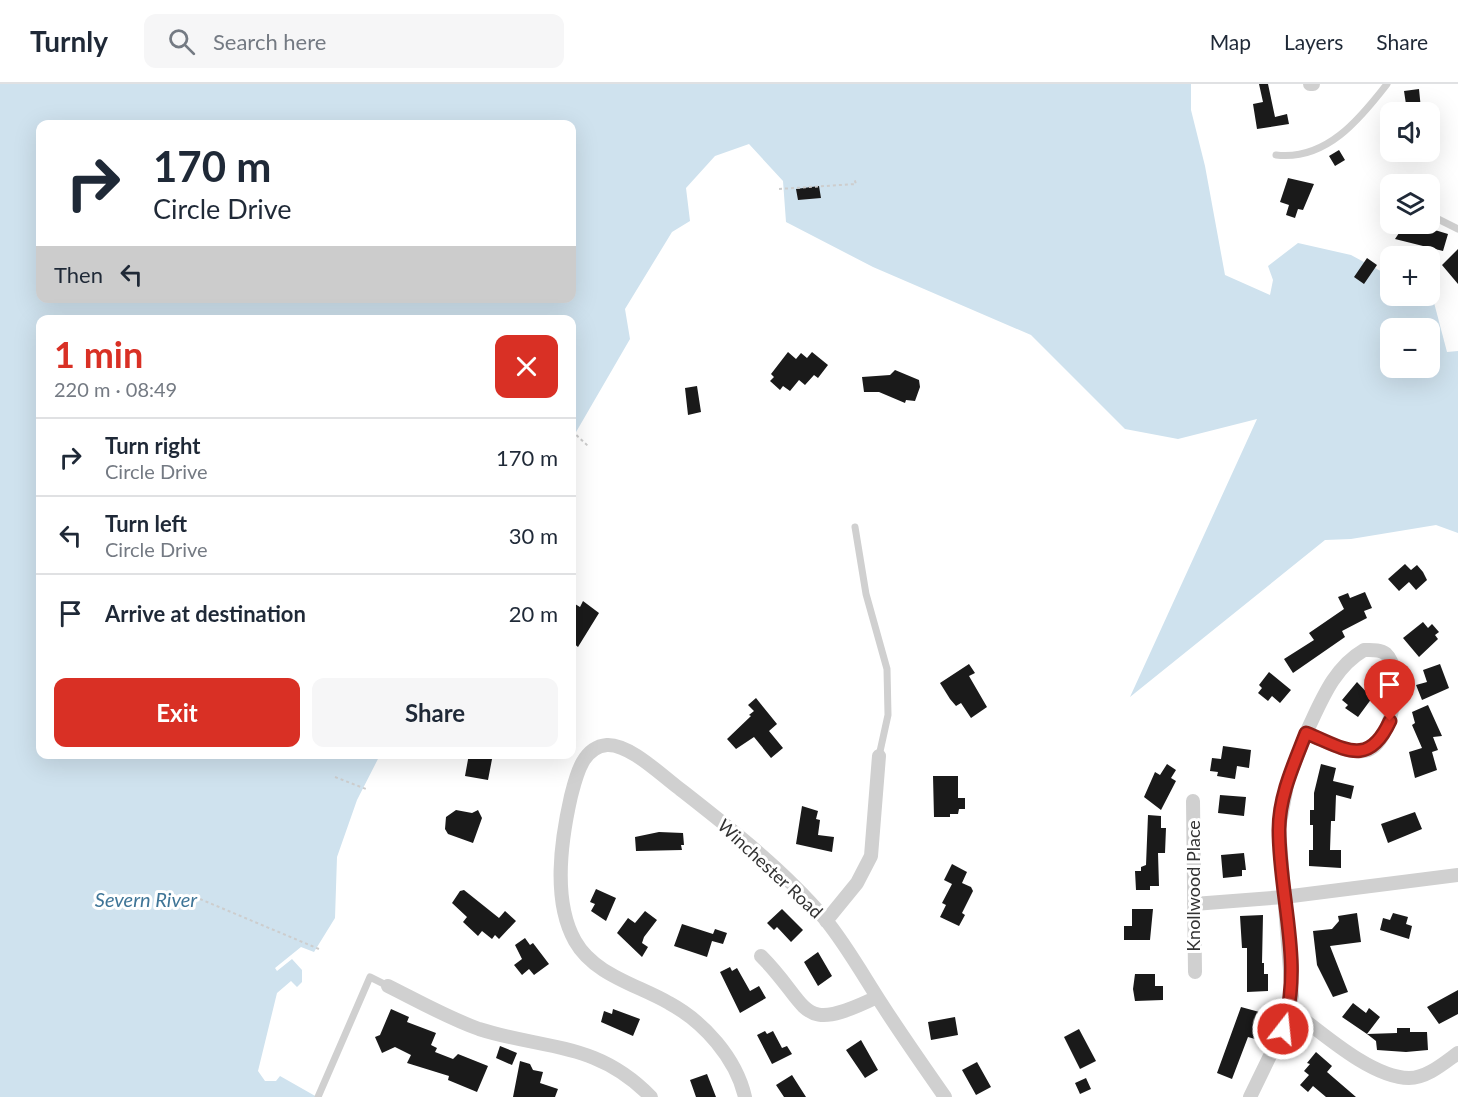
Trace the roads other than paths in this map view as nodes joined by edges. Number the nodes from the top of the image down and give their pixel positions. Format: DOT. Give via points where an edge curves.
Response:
graph roads {
  1 [pos="1387,84"];
  2 [pos="1276,155"];
  3 [pos="1440,220"];
  4 [pos="1458,229"];
  5 [pos="855,527"];
  6 [pos="1306,733"];
  7 [pos="879,756"];
  8 [pos="1193,801"];
  9 [pos="1458,875"];
  10 [pos="1284,897"];
  11 [pos="1194,904"];
  12 [pos="826,921"];
  13 [pos="761,956"];
  14 [pos="1195,972"];
  15 [pos="388,986"];
  16 [pos="877,997"];
  17 [pos="1290,1009"];
  18 [pos="1458,1053"];
  19 [pos="318,1097"];
  20 [pos="651,1097"];
  21 [pos="745,1097"];
  22 [pos="945,1097"];
  23 [pos="1251,1097"];
  1 -- 2 [label="lane" via="1334,141 1292,157"];
  3 -- 4 [label="lane"];
  5 -- 7 [label="lane" via="866,594 887,669 888,715"];
  6 -- 6 [label="street" via="1347,749 1364,751 1376,746 1390,721 1395,687 1393,665 1386,654 1364,651 1352,657 1330,685"];
  6 -- 10 [label="street" via="1288,780 1279,828"];
  7 -- 12 [label="street" via="871,856 856,883"];
  8 -- 11 [label="street, Knollwood Place"];
  9 -- 10 [label="street"];
  10 -- 11 [label="street"];
  10 -- 17 [label="street" via="1292,977"];
  11 -- 14 [label="street, Knollwood Place"];
  12 -- 16 [label="street, Winchester Road"];
  12 -- 21 [label="street, Winchester Road" via="787,880 638,757 617,747 598,748 583,761 576,775 561,867 569,929 576,943 600,968 669,1003 697,1023 731,1064"];
  13 -- 16 [label="street" via="809,1013 826,1017 844,1013"];
  15 -- 19 [label="lane" via="370,977"];
  15 -- 20 [label="street" via="480,1029 596,1057"];
  16 -- 22 [label="street, Winchester Road"];
  17 -- 18 [label="street" via="1371,1067 1390,1074 1409,1078 1426,1074"];
  17 -- 23 [label="street"];
}
